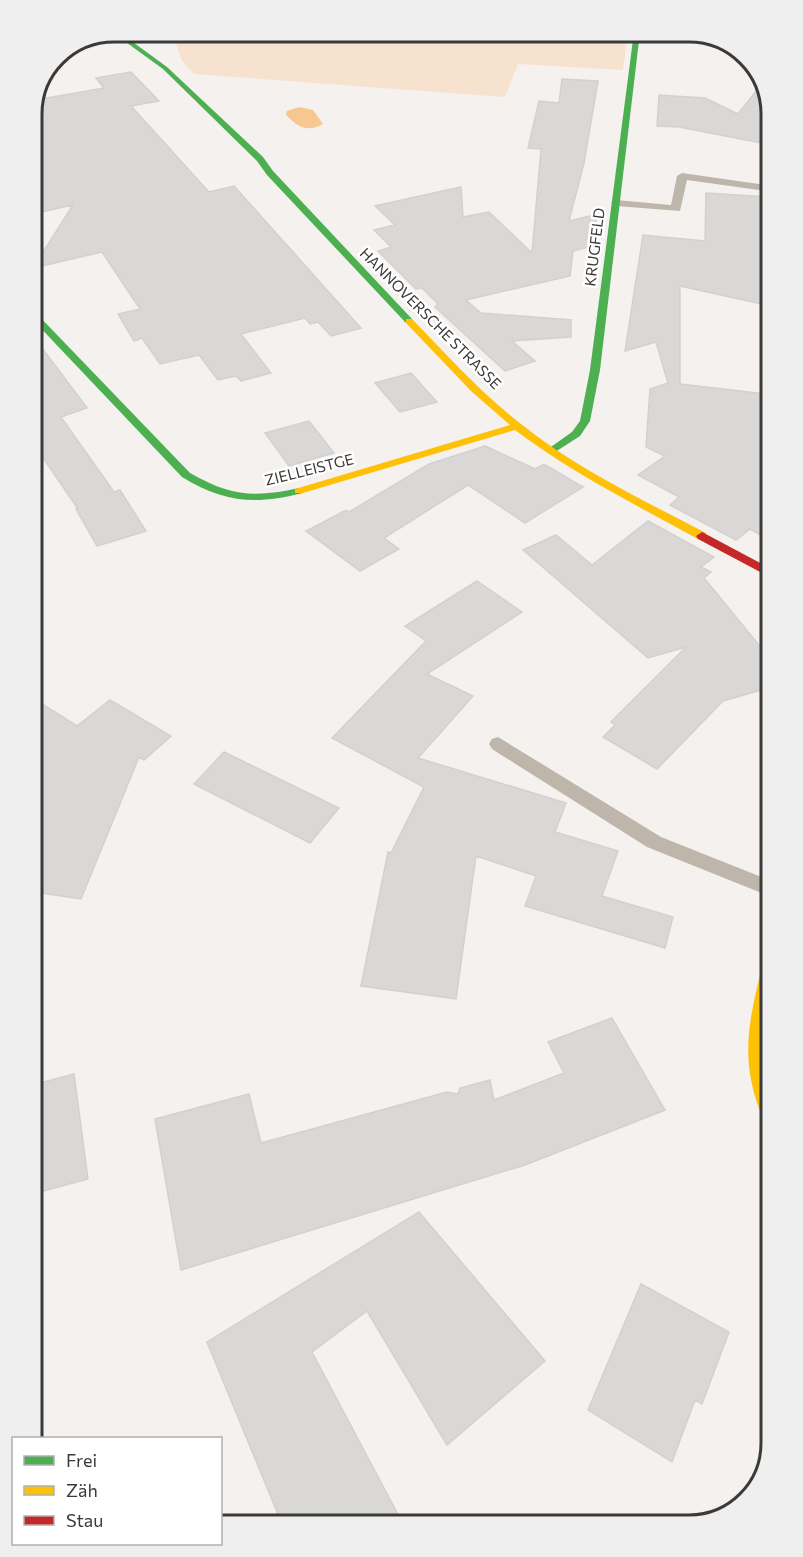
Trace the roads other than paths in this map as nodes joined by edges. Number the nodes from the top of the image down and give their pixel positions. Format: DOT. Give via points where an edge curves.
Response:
graph roads {
  1 [pos="130,42"];
  2 [pos="636,42"];
  3 [pos="761,187"];
  4 [pos="616,203"];
  5 [pos="42,324"];
  6 [pos="517,426"];
  7 [pos="552,451"];
  8 [pos="761,568"];
  9 [pos="498,744"];
  10 [pos="761,885"];
  11 [pos="761,1009"];
  12 [pos="761,1094"];
  1 -- 6 [label="street, HANNOVERSCHE STRASSE" via="163,67 265,162 270,173 336,246"];
  2 -- 4 [label="street, KRUGFELD"];
  3 -- 4 [label="lane" via="682,176 676,209"];
  4 -- 7 [label="street, KRUGFELD" via="585,421 576,434"];
  5 -- 6 [label="street, ZIELLEISTGE" via="186,475 210,490 238,498 273,498"];
  6 -- 7 [label="street, HANNOVERSCHE STRASSE"];
  7 -- 8 [label="street, HANNOVERSCHE STRASSE"];
  9 -- 10 [label="lane" via="654,842"];
  11 -- 12 [label="street" via="755,1072"];
}
